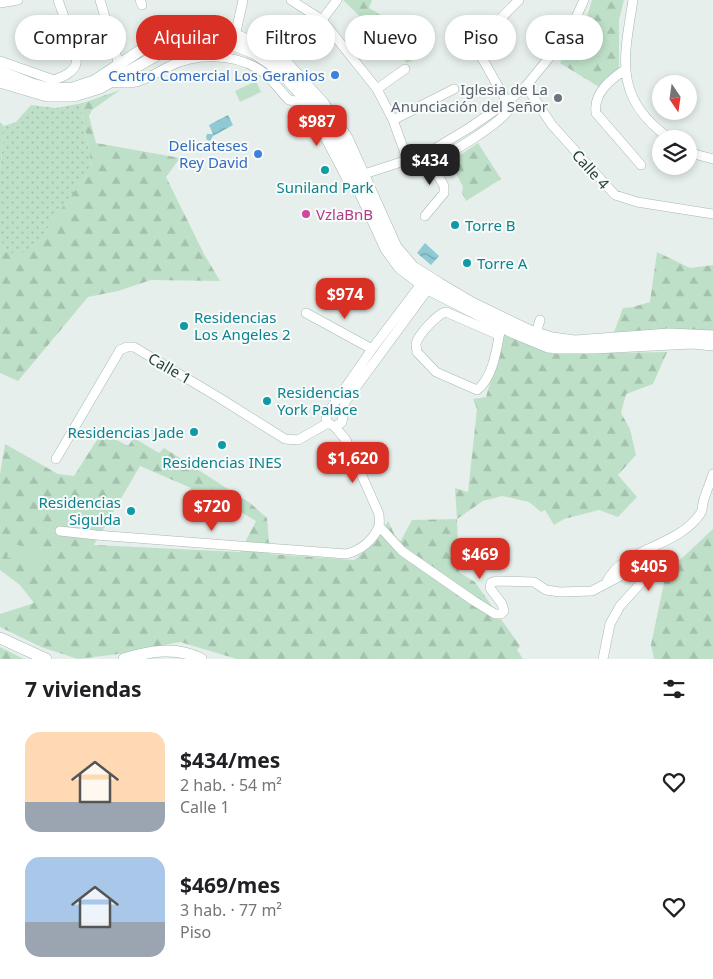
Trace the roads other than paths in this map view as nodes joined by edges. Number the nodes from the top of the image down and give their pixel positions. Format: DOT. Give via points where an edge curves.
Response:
graph roads {
  1 [pos="18,0"];
  2 [pos="58,0"];
  3 [pos="100,0"];
  4 [pos="243,0"];
  5 [pos="290,0"];
  6 [pos="337,0"];
  7 [pos="519,0"];
  8 [pos="633,0"];
  9 [pos="582,1"];
  10 [pos="0,3"];
  11 [pos="314,15"];
  12 [pos="326,15"];
  13 [pos="237,27"];
  14 [pos="335,36"];
  15 [pos="237,40"];
  16 [pos="237,42"];
  17 [pos="345,48"];
  18 [pos="136,53"];
  19 [pos="147,60"];
  20 [pos="354,60"];
  21 [pos="0,61"];
  22 [pos="119,65"];
  23 [pos="405,69"];
  24 [pos="626,70"];
  25 [pos="0,71"];
  26 [pos="0,82"];
  27 [pos="111,82"];
  28 [pos="526,86"];
  29 [pos="377,89"];
  30 [pos="454,89"];
  31 [pos="507,102"];
  32 [pos="310,103"];
  33 [pos="393,120"];
  34 [pos="659,130"];
  35 [pos="697,155"];
  36 [pos="430,156"];
  37 [pos="713,159"];
  38 [pos="408,161"];
  39 [pos="641,165"];
  40 [pos="355,178"];
  41 [pos="713,214"];
  42 [pos="425,216"];
  43 [pos="426,283"];
  44 [pos="306,313"];
  45 [pos="540,320"];
  46 [pos="500,331"];
  47 [pos="536,333"];
  48 [pos="713,336"];
  49 [pos="713,345"];
  50 [pos="372,349"];
  51 [pos="342,400"];
  52 [pos="332,425"];
  53 [pos="56,459"];
  54 [pos="713,474"];
  55 [pos="379,526"];
  56 [pos="60,531"];
  57 [pos="606,584"];
  58 [pos="0,638"];
  59 [pos="46,659"];
  60 [pos="124,659"];
  61 [pos="201,659"];
  62 [pos="604,659"];
  1 -- 10 [label="street"];
  2 -- 21 [label="street" via="76,54 76,65 67,75 54,80"];
  3 -- 22 [label="street"];
  4 -- 13 [label="street"];
  5 -- 11 [label="street"];
  6 -- 12 [label="street"];
  7 -- 31 [label="street" via="478,51"];
  8 -- 24 [label="street"];
  9 -- 28 [label="street" via="574,22"];
  14 -- 17 [label="street"];
  15 -- 40 [label="main road" via="259,44 276,53 323,102 340,126"];
  16 -- 32 [label="main road" via="278,69"];
  18 -- 22 [label="main road"];
  19 -- 27 [label="main road"];
  20 -- 29 [label="street"];
  22 -- 25 [label="main road" via="85,85 62,90 32,84"];
  23 -- 29 [label="street"];
  24 -- 34 [label="street" via="632,99"];
  24 -- 39 [label="street" via="596,98 596,113"];
  26 -- 27 [label="main road" via="47,96 66,97 88,93"];
  27 -- 32 [label="street" via="135,83 192,58 231,59 259,70 290,100"];
  28 -- 31 [label="street"];
  28 -- 41 [label="street, Calle 4" via="565,143 615,195 637,202"];
  29 -- 33 [label="street"];
  30 -- 33 [label="street"];
  31 -- 36 [label="street"];
  32 -- 40 [label="main road" via="331,131"];
  33 -- 38 [label="street"];
  35 -- 37 [label="street"];
  36 -- 38 [label="street"];
  36 -- 42 [label="street" via="444,193"];
  38 -- 40 [label="street"];
  40 -- 43 [label="main road" via="396,247"];
  43 -- 46 [label="main road"];
  43 -- 47 [label="main road"];
  43 -- 50 [label="street"];
  43 -- 51 [label="street"];
  44 -- 50 [label="street"];
  45 -- 47 [label="street"];
  46 -- 46 [label="street" via="446,312 440,313 416,343 417,352 436,372 478,390 488,375"];
  46 -- 49 [label="main road" via="559,348"];
  47 -- 48 [label="main road" via="575,341 669,334"];
  50 -- 51 [label="street"];
  51 -- 52 [label="street" via="342,422"];
  51 -- 52 [label="street" via="327,414 326,419"];
  52 -- 53 [label="street, Calle 1" via="298,440 285,439 134,347 127,347 120,350"];
  52 -- 55 [label="street" via="346,440 378,508"];
  54 -- 57 [label="street" via="700,515 674,538 626,561"];
  55 -- 56 [label="street" via="361,548 346,554"];
  55 -- 57 [label="street" via="402,551 495,614 504,611 490,588 496,581 534,582 546,590 560,592 592,591"];
  57 -- 62 [label="street" via="631,572 636,571 640,576 640,584 620,606 610,624"];
  58 -- 59 [label="main road"];
  60 -- 61 [label="main road" via="165,650 184,652"];
}
